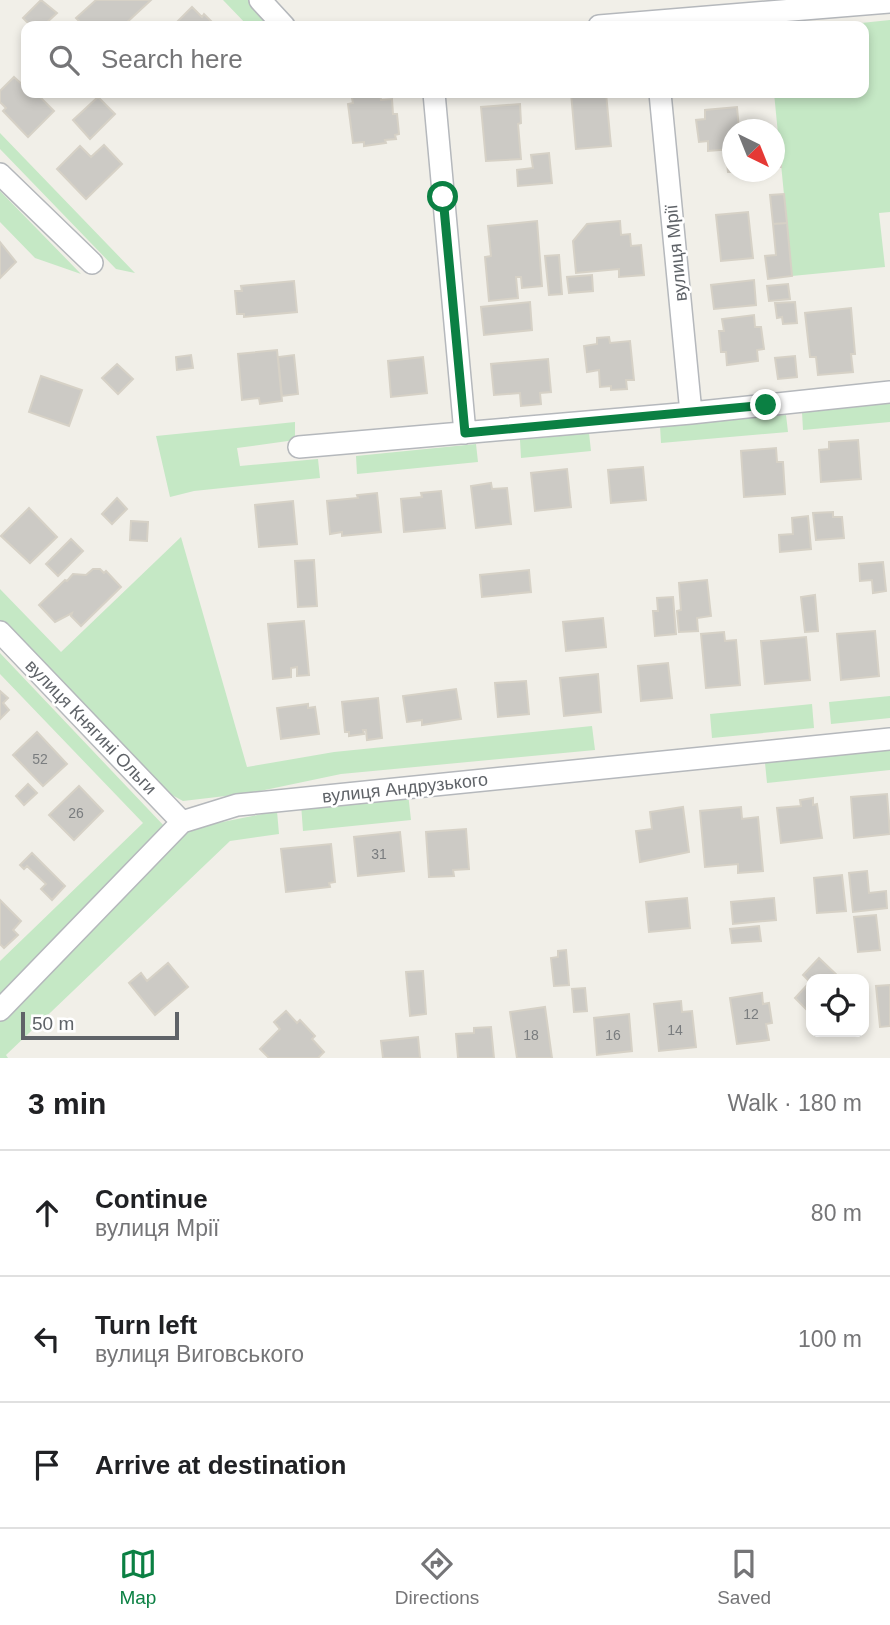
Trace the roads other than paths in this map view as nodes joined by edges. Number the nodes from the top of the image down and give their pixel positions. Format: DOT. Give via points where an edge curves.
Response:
graph roads {
  1 [pos="260,0"];
  2 [pos="890,2"];
  3 [pos="805,5"];
  4 [pos="279,21"];
  5 [pos="678,21"];
  6 [pos="433,98"];
  7 [pos="660,98"];
  8 [pos="0,174"];
  9 [pos="92,263"];
  10 [pos="890,393"];
  11 [pos="691,413"];
  12 [pos="465,433"];
  13 [pos="299,447"];
  14 [pos="0,632"];
  15 [pos="890,739"];
  16 [pos="181,822"];
  17 [pos="0,1010"];
  1 -- 4 [label="street"];
  2 -- 3 [label="street"];
  3 -- 5 [label="street"];
  6 -- 12 [label="street"];
  7 -- 11 [label="street, вулиця Мрії"];
  8 -- 9 [label="street"];
  10 -- 11 [label="street"];
  11 -- 12 [label="street"];
  12 -- 13 [label="street"];
  14 -- 16 [label="street, вулиця Княгині Ольги"];
  15 -- 16 [label="street, вулиця Андрузького" via="237,805"];
  16 -- 17 [label="street, вулиця Андрузького"];
}
